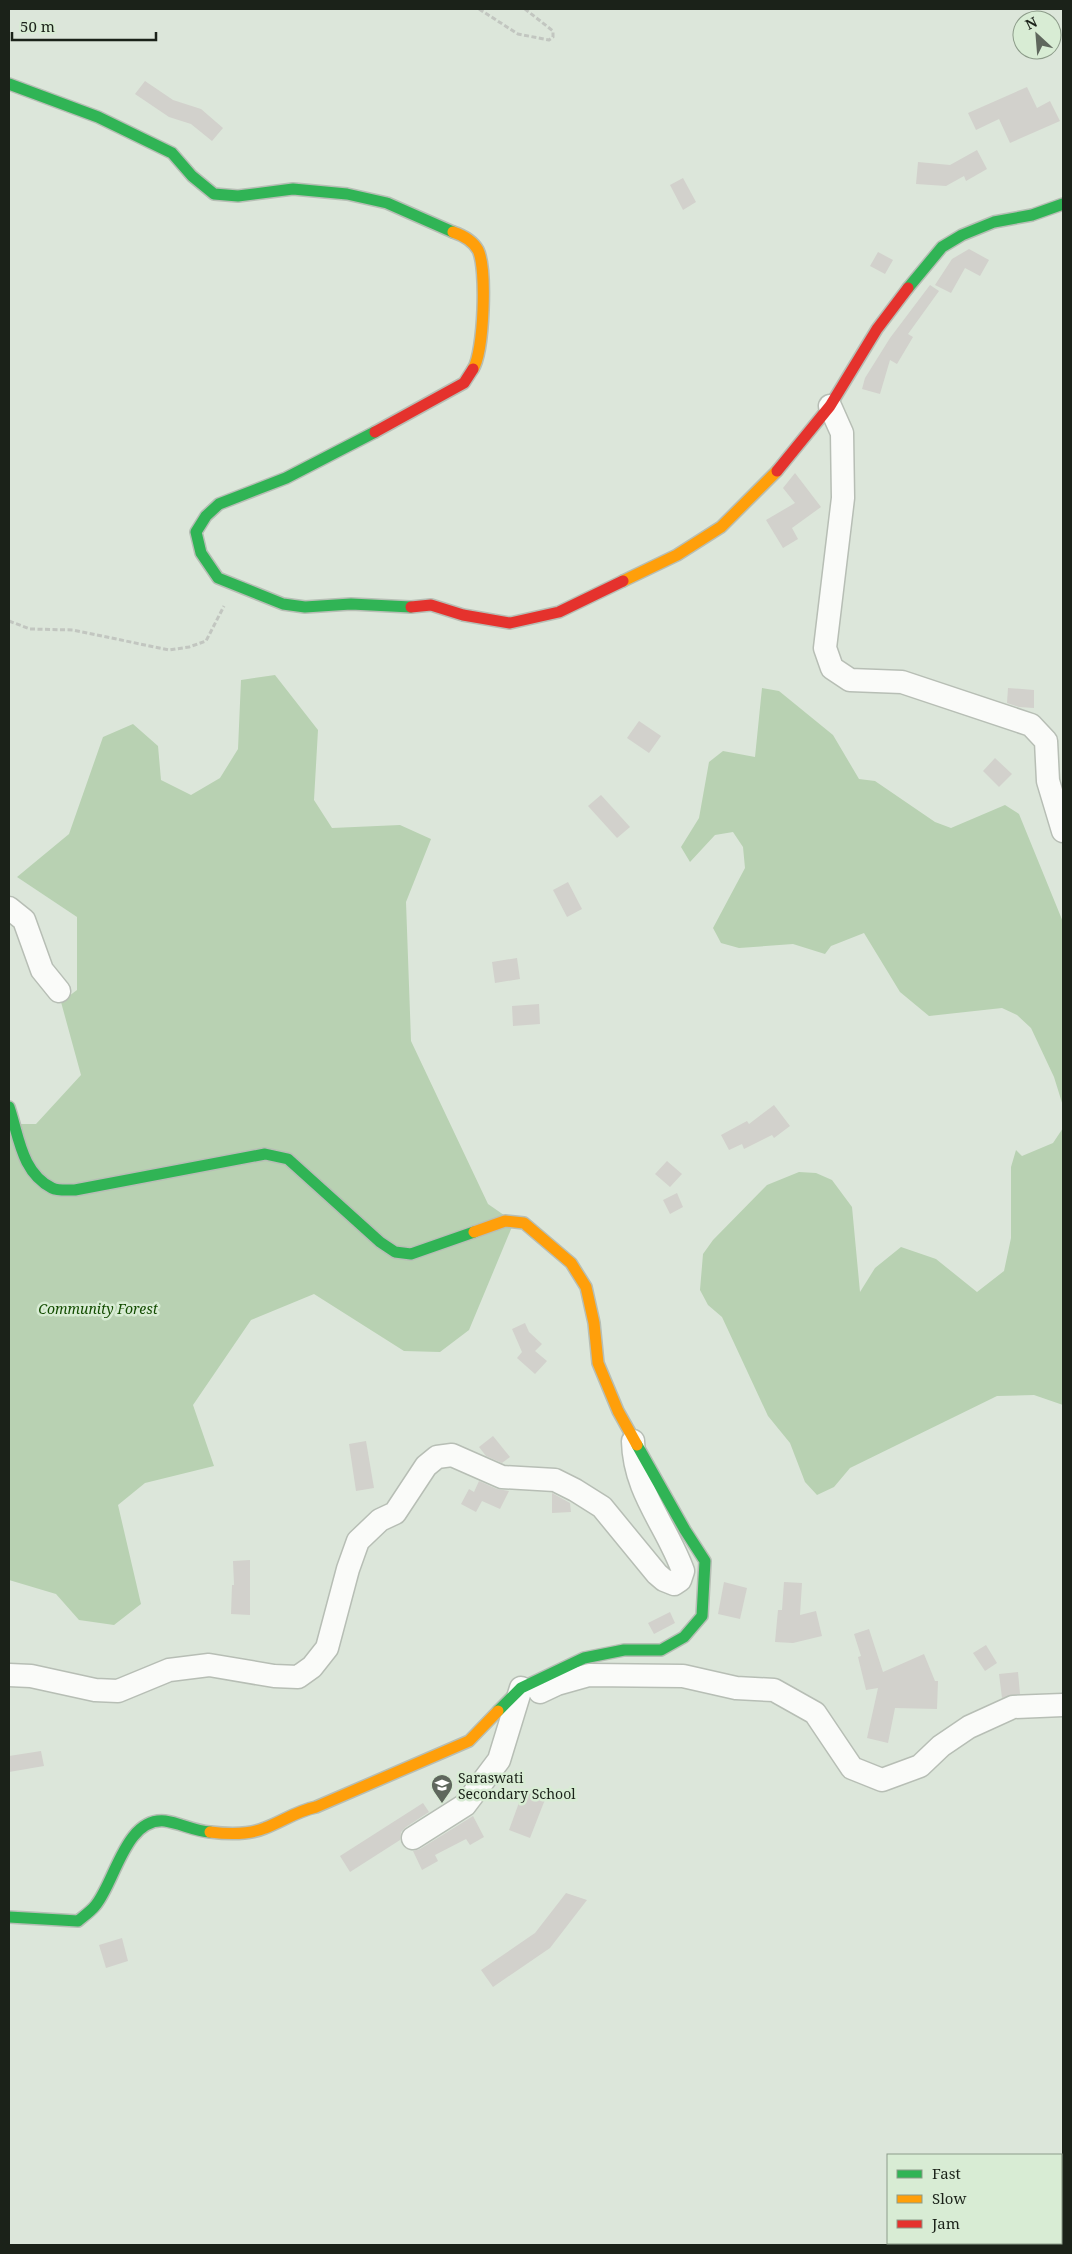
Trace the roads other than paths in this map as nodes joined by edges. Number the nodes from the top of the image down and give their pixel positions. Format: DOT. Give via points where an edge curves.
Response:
graph roads {
  1 [pos="9,84"];
  2 [pos="1063,204"];
  3 [pos="830,406"];
  4 [pos="1063,831"];
  5 [pos="9,908"];
  6 [pos="59,991"];
  7 [pos="9,1107"];
  8 [pos="632,1435"];
  9 [pos="9,1675"];
  10 [pos="519,1696"];
  11 [pos="1063,1705"];
  12 [pos="414,1838"];
  13 [pos="9,1917"];
  1 -- 3 [label="street" via="98,118 172,153 214,194 238,196 294,189 346,194 387,203 463,236 477,248 482,262 482,342 477,363 464,383 343,450 286,478 219,504 196,532 201,553 218,578 283,604 404,608 431,605 463,615 510,623 559,612 677,555 721,527 769,480"];
  2 -- 3 [label="street" via="1032,215 994,222 942,247 877,329"];
  3 -- 4 [label="street" via="842,433 843,498 825,648 832,668 850,680 902,682 1031,725 1046,741 1048,781"];
  5 -- 6 [label="street" via="24,920 42,970"];
  7 -- 8 [label="street" via="22,1154 34,1174 53,1189 75,1190 266,1154 288,1159 395,1252 410,1254 505,1221 524,1223 571,1264 586,1287 598,1364"];
  8 -- 9 [label="street" via="633,1460 641,1487 684,1571 674,1584 657,1574 602,1507 575,1490 554,1480 502,1477 452,1455 436,1457 426,1466 395,1513 380,1520 358,1541 327,1648 312,1667 298,1677 210,1666 169,1670 118,1691"];
  8 -- 10 [label="street" via="705,1561 702,1616 684,1637 661,1650 624,1650 584,1658"];
  10 -- 11 [label="street" via="589,1675 683,1676 736,1688 774,1690 815,1713 852,1768 882,1780 920,1766 941,1746 969,1728 1013,1708"];
  10 -- 12 [label="street" via="499,1760 465,1805"];
  10 -- 13 [label="street" via="469,1741 298,1811 264,1829 224,1834 196,1831 164,1821 141,1827 124,1850 96,1905 78,1921"];
}
